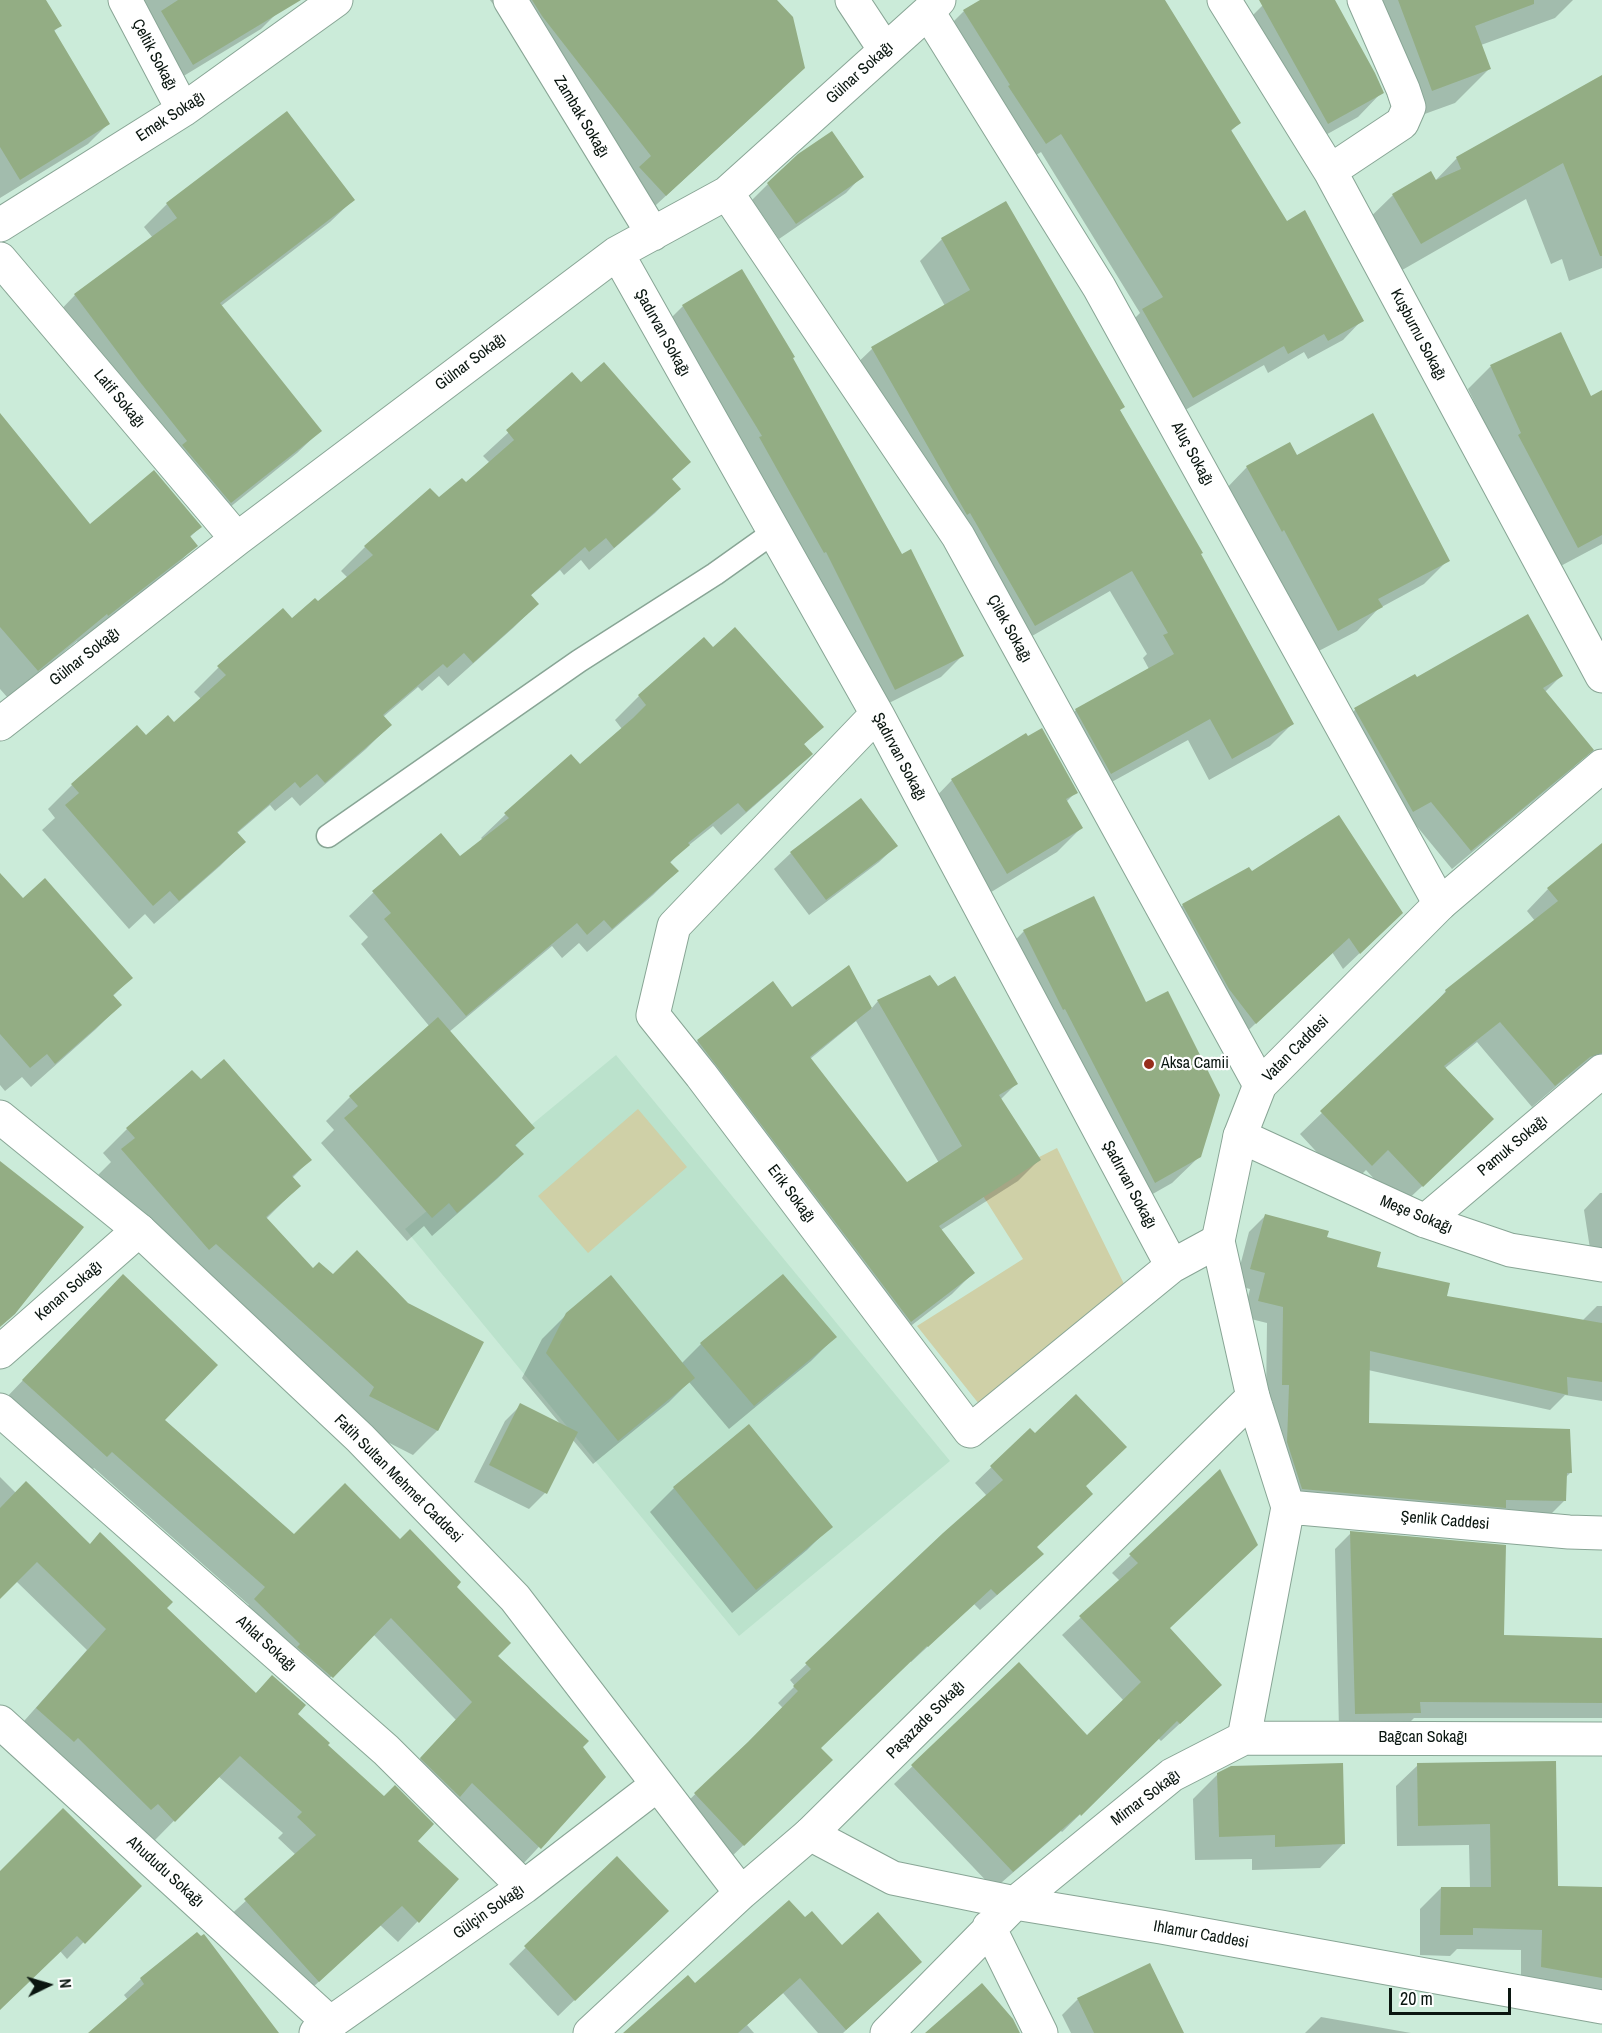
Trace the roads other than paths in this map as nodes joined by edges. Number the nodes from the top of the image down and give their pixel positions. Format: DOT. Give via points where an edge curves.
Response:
graph roads {
  1 [pos="125,0"];
  2 [pos="336,0"];
  3 [pos="510,0"];
  4 [pos="852,0"];
  5 [pos="1224,0"];
  6 [pos="1364,0"];
  7 [pos="934,6"];
  8 [pos="885,50"];
  9 [pos="183,110"];
  10 [pos="1330,171"];
  11 [pos="727,193"];
  12 [pos="0,225"];
  13 [pos="653,234"];
  14 [pos="617,253"];
  15 [pos="0,259"];
  16 [pos="774,532"];
  17 [pos="237,539"];
  18 [pos="1602,676"];
  19 [pos="877,714"];
  20 [pos="0,724"];
  21 [pos="1601,769"];
  22 [pos="328,836"];
  23 [pos="1440,904"];
  24 [pos="1602,1071"];
  25 [pos="1260,1085"];
  26 [pos="0,1117"];
  27 [pos="1240,1136"];
  28 [pos="1425,1221"];
  29 [pos="139,1230"];
  30 [pos="1218,1241"];
  31 [pos="1602,1265"];
  32 [pos="1172,1266"];
  33 [pos="0,1352"];
  34 [pos="1253,1397"];
  35 [pos="0,1410"];
  36 [pos="1288,1507"];
  37 [pos="1602,1533"];
  38 [pos="0,1722"];
  39 [pos="1244,1738"];
  40 [pos="1602,1739"];
  41 [pos="657,1785"];
  42 [pos="810,1834"];
  43 [pos="524,1887"];
  44 [pos="741,1893"];
  45 [pos="1015,1902"];
  46 [pos="989,1927"];
  47 [pos="1602,2007"];
  48 [pos="323,2028"];
  49 [pos="590,2033"];
  50 [pos="887,2033"];
  51 [pos="1041,2033"];
  1 -- 9 [label="street, Çeltik Sokağı"];
  2 -- 9 [label="street, Emek Sokağı"];
  3 -- 13 [label="street, Zambak Sokağı"];
  4 -- 8 [label="street"];
  5 -- 10 [label="street, Kuşburnu Sokağı"];
  6 -- 10 [label="street" via="1409,107 1402,123"];
  7 -- 8 [label="street, Gülnar Sokağı"];
  7 -- 23 [label="street, Aluç Sokağı" via="1099,287"];
  8 -- 11 [label="street, Gülnar Sokağı"];
  9 -- 12 [label="street, Emek Sokağı"];
  10 -- 18 [label="street, Kuşburnu Sokağı"];
  11 -- 13 [label="street, Gülnar Sokağı"];
  11 -- 25 [label="street, Çilek Sokağı" via="958,536"];
  13 -- 14 [label="street, Gülnar Sokağı"];
  14 -- 16 [label="street, Şadırvan Sokağı"];
  14 -- 17 [label="street, Gülnar Sokağı"];
  15 -- 17 [label="street, Latif Sokağı"];
  16 -- 19 [label="street, Şadırvan Sokağı"];
  16 -- 22 [label="lane" via="579,661"];
  17 -- 20 [label="street, Gülnar Sokağı"];
  19 -- 32 [label="street, Şadırvan Sokağı"];
  19 -- 32 [label="street, Erik Sokağı" via="674,926 653,1015 970,1431"];
  21 -- 23 [label="street, Vatan Caddesi"];
  23 -- 25 [label="street, Vatan Caddesi"];
  24 -- 28 [label="street, Pamuk Sokağı"];
  25 -- 27 [label="street, Vatan Caddesi"];
  26 -- 29 [label="street, Fatih Sultan Mehmet Caddesi"];
  27 -- 28 [label="street, Meşe Sokağı"];
  27 -- 30 [label="street, Vatan Caddesi"];
  28 -- 31 [label="street, Meşe Sokağı" via="1510,1250"];
  29 -- 33 [label="street, Kenan Sokağı"];
  29 -- 41 [label="street, Fatih Sultan Mehmet Caddesi" via="360,1438 514,1598"];
  30 -- 32 [label="street, Erik Sokağı"];
  30 -- 34 [label="street, Vatan Caddesi"];
  34 -- 36 [label="street, Vatan Caddesi"];
  34 -- 42 [label="street, Paşazade Sokağı"];
  35 -- 43 [label="street, Ahlat Sokağı" via="386,1750"];
  36 -- 37 [label="street, Şenlik Caddesi"];
  36 -- 39 [label="street"];
  38 -- 48 [label="street, Ahududu Sokağı"];
  39 -- 40 [label="street, Bağcan Sokağı"];
  39 -- 45 [label="street, Mimar Sokağı" via="1172,1775"];
  41 -- 43 [label="street, Gülçin Sokağı"];
  41 -- 44 [label="street, Fatih Sultan Mehmet Caddesi"];
  42 -- 44 [label="street, Paşazade Sokağı"];
  42 -- 45 [label="street, Ihlamur Caddesi" via="893,1878"];
  43 -- 48 [label="street, Gülçin Sokağı"];
  44 -- 49 [label="street, Paşazade Sokağı"];
  45 -- 46 [label="street, Mimar Sokağı"];
  45 -- 47 [label="street, Ihlamur Caddesi"];
  46 -- 50 [label="street, Mimar Sokağı"];
  46 -- 51 [label="street"];
}
